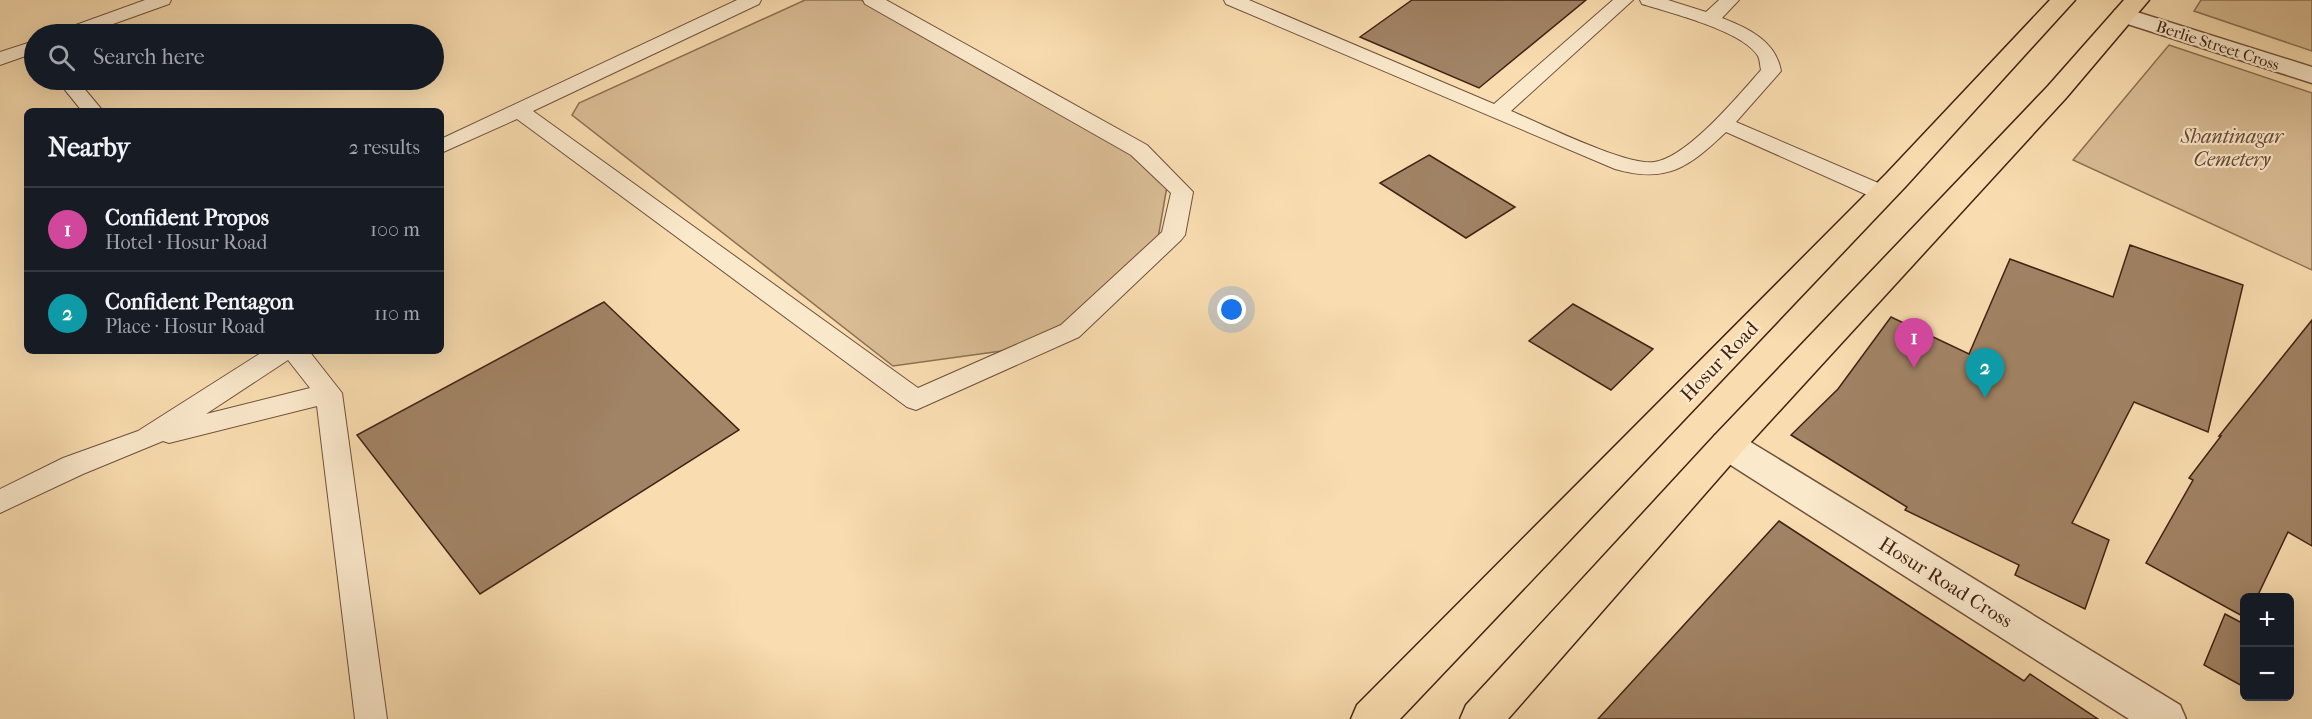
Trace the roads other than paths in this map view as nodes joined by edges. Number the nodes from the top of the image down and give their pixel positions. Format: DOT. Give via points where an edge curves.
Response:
graph roads {
  1 [pos="162,0"];
  2 [pos="752,0"];
  3 [pos="872,0"];
  4 [pos="1233,0"];
  5 [pos="1624,0"];
  6 [pos="1649,0"];
  7 [pos="1730,0"];
  8 [pos="2062,0"];
  9 [pos="2131,8"];
  10 [pos="1709,20"];
  11 [pos="96,24"];
  12 [pos="24,51"];
  13 [pos="0,59"];
  14 [pos="2312,75"];
  15 [pos="75,90"];
  16 [pos="90,108"];
  17 [pos="518,110"];
  18 [pos="1496,113"];
  19 [pos="1729,117"];
  20 [pos="444,146"];
  21 [pos="1889,186"];
  22 [pos="278,354"];
  23 [pos="296,354"];
  24 [pos="329,393"];
  25 [pos="148,438"];
  26 [pos="1727,445"];
  27 [pos="0,502"];
  28 [pos="371,719"];
  29 [pos="1372,719"];
  30 [pos="1481,719"];
  31 [pos="2165,719"];
  1 -- 11 [label="lane"];
  2 -- 17 [label="lane"];
  3 -- 17 [label="lane" via="1139,150 1182,192 1173,235 1070,331 916,400"];
  4 -- 18 [label="lane"];
  5 -- 18 [label="lane"];
  6 -- 10 [label="lane"];
  7 -- 10 [label="lane"];
  8 -- 21 [label="main road, Hosur Road"];
  9 -- 14 [label="street, Berlie Street Cross"];
  9 -- 26 [label="main road"];
  10 -- 19 [label="lane" via="1752,39 1770,57 1771,71"];
  12 -- 13 [label="lane"];
  15 -- 16 [label="lane"];
  17 -- 20 [label="lane"];
  18 -- 19 [label="lane" via="1619,164 1644,169 1677,161"];
  19 -- 21 [label="lane"];
  21 -- 29 [label="main road, Hosur Road"];
  22 -- 25 [label="lane"];
  23 -- 24 [label="lane"];
  24 -- 25 [label="lane"];
  24 -- 28 [label="lane"];
  25 -- 27 [label="lane" via="73,466"];
  26 -- 30 [label="main road"];
  26 -- 31 [label="street, Hosur Road Cross"];
}
